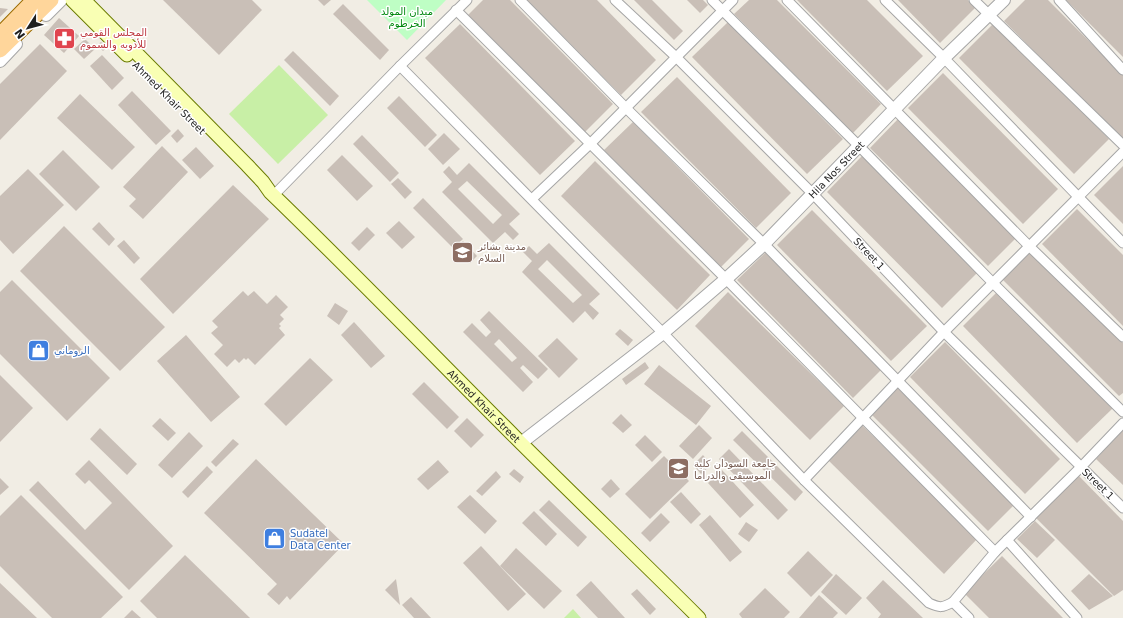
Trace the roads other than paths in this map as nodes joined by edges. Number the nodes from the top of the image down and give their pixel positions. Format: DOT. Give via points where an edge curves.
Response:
graph roads {
  1 [pos="26,0"];
  2 [pos="34,0"];
  3 [pos="51,0"];
  4 [pos="61,0"];
  5 [pos="72,0"];
  6 [pos="84,0"];
  7 [pos="100,0"];
  8 [pos="467,0"];
  9 [pos="520,0"];
  10 [pos="615,0"];
  11 [pos="712,0"];
  12 [pos="733,0"];
  13 [pos="786,0"];
  14 [pos="885,0"];
  15 [pos="974,0"];
  16 [pos="1004,0"];
  17 [pos="1059,0"];
  18 [pos="456,10"];
  19 [pos="723,10"];
  20 [pos="989,15"];
  21 [pos="104,19"];
  22 [pos="0,25"];
  23 [pos="0,35"];
  24 [pos="0,50"];
  25 [pos="676,58"];
  26 [pos="944,58"];
  27 [pos="0,60"];
  28 [pos="400,66"];
  29 [pos="1123,70"];
  30 [pos="626,108"];
  31 [pos="895,108"];
  32 [pos="590,144"];
  33 [pos="858,145"];
  34 [pos="1123,145"];
  35 [pos="1123,152"];
  36 [pos="812,193"];
  37 [pos="271,194"];
  38 [pos="1077,197"];
  39 [pos="532,199"];
  40 [pos="764,244"];
  41 [pos="1123,244"];
  42 [pos="1030,247"];
  43 [pos="726,279"];
  44 [pos="993,283"];
  45 [pos="944,332"];
  46 [pos="663,333"];
  47 [pos="1123,337"];
  48 [pos="899,380"];
  49 [pos="1123,412"];
  50 [pos="862,418"];
  51 [pos="1123,423"];
  52 [pos="521,443"];
  53 [pos="1081,467"];
  54 [pos="804,480"];
  55 [pos="1123,508"];
  56 [pos="1031,517"];
  57 [pos="1007,540"];
  58 [pos="995,552"];
  59 [pos="953,602"];
  60 [pos="699,618"];
  61 [pos="969,618"];
  62 [pos="1077,618"];
  1 -- 22 [label="street"];
  2 -- 23 [label="main road"];
  3 -- 24 [label="main road"];
  4 -- 27 [label="street"];
  5 -- 37 [label="main road, Ahmed Khair Street" via="258,186"];
  6 -- 21 [label="main road, Ahmed Khair Street"];
  7 -- 21 [label="main road"];
  8 -- 18 [label="street"];
  9 -- 30 [label="street"];
  10 -- 25 [label="street, Street 1"];
  11 -- 19 [label="street"];
  12 -- 19 [label="street"];
  13 -- 31 [label="street"];
  14 -- 26 [label="street"];
  15 -- 20 [label="street"];
  16 -- 20 [label="street, Hila Nos Street"];
  17 -- 29 [label="street"];
  18 -- 28 [label="street"];
  18 -- 32 [label="street"];
  19 -- 25 [label="street"];
  19 -- 33 [label="street"];
  20 -- 26 [label="street, Hila Nos Street"];
  20 -- 34 [label="street"];
  21 -- 37 [label="main road, Ahmed Khair Street" via="248,165"];
  25 -- 30 [label="street"];
  25 -- 36 [label="street, Street 1"];
  26 -- 31 [label="street, Hila Nos Street"];
  26 -- 38 [label="street"];
  28 -- 37 [label="street"];
  28 -- 39 [label="street"];
  30 -- 32 [label="street"];
  30 -- 40 [label="street"];
  31 -- 33 [label="street, Hila Nos Street"];
  31 -- 42 [label="street"];
  32 -- 39 [label="street"];
  32 -- 43 [label="street"];
  33 -- 36 [label="street, Hila Nos Street"];
  33 -- 44 [label="street"];
  35 -- 38 [label="street"];
  36 -- 40 [label="street, Hila Nos Street"];
  36 -- 45 [label="street, Street 1"];
  37 -- 52 [label="main road, Ahmed Khair Street"];
  38 -- 41 [label="street"];
  38 -- 42 [label="street"];
  39 -- 46 [label="street"];
  40 -- 43 [label="street, Hila Nos Street"];
  40 -- 48 [label="street"];
  42 -- 44 [label="street"];
  42 -- 47 [label="street"];
  43 -- 46 [label="street, Hila Nos Street"];
  43 -- 50 [label="street"];
  44 -- 45 [label="street"];
  44 -- 49 [label="street"];
  45 -- 48 [label="street"];
  45 -- 53 [label="street, Street 1"];
  46 -- 52 [label="street, Hila Nos Street"];
  46 -- 54 [label="street"];
  48 -- 50 [label="street"];
  48 -- 56 [label="street"];
  50 -- 54 [label="street"];
  50 -- 58 [label="street"];
  51 -- 53 [label="street"];
  52 -- 60 [label="main road, Ahmed Khair Street"];
  53 -- 55 [label="street, Street 1"];
  53 -- 56 [label="street"];
  54 -- 59 [label="street" via="929,603 943,607"];
  56 -- 57 [label="street"];
  57 -- 58 [label="street"];
  57 -- 62 [label="street"];
  58 -- 59 [label="street"];
  59 -- 61 [label="street"];
}
